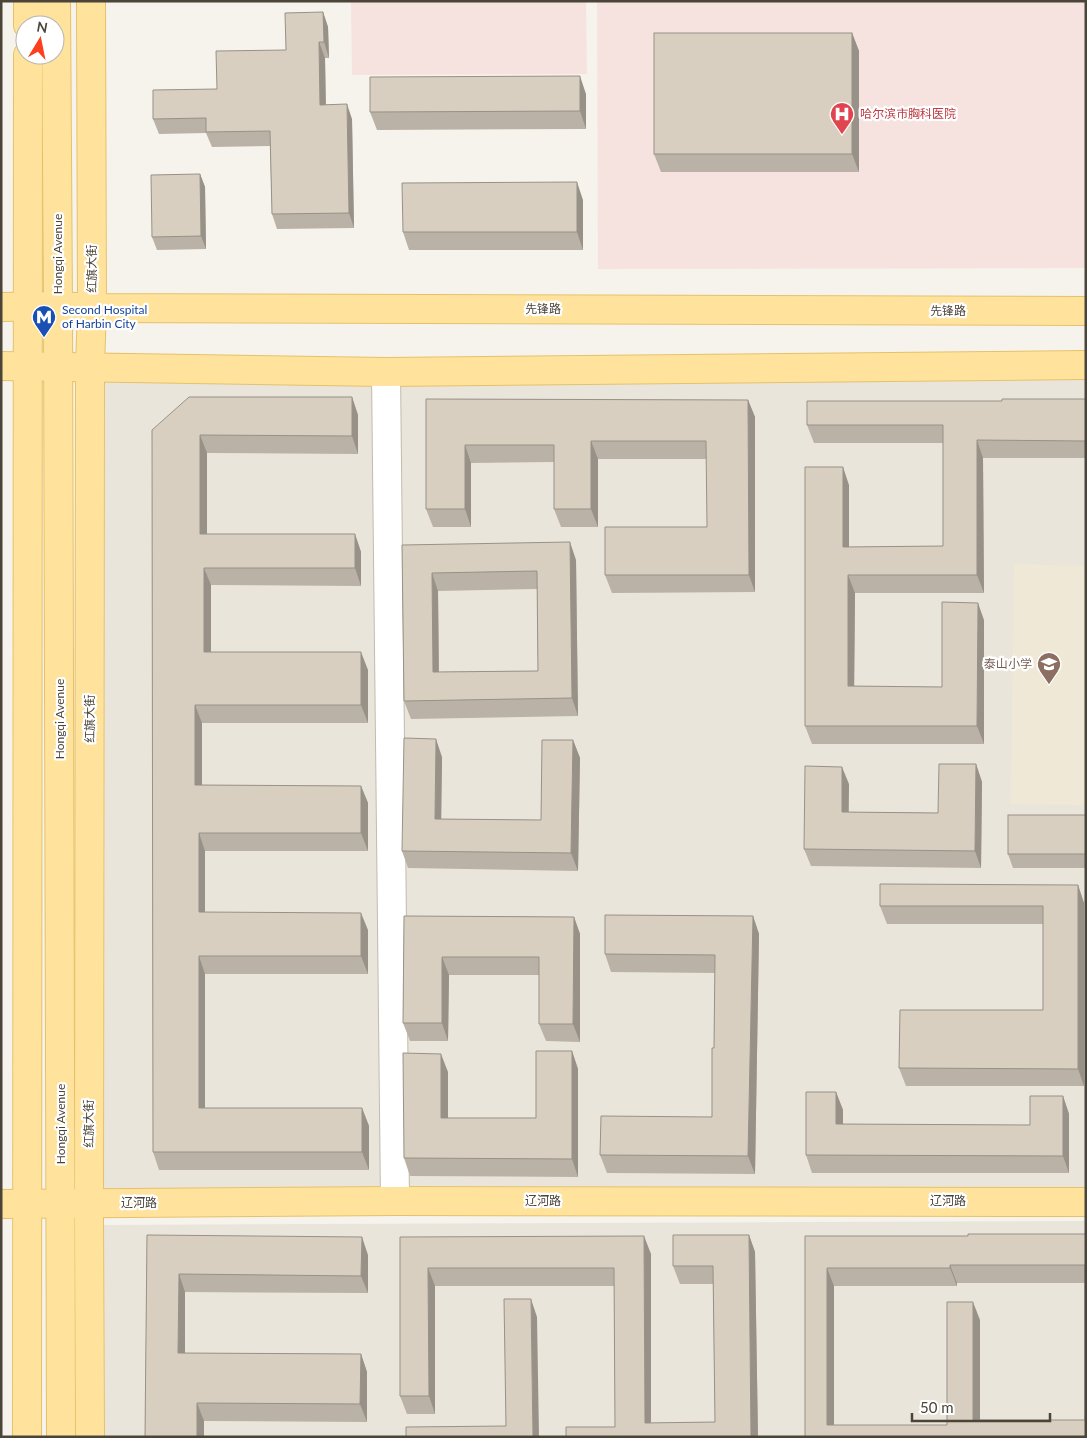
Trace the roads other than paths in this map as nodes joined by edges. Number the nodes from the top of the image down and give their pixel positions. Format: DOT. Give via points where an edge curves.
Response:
graph roads {
  1 [pos="28,1"];
  2 [pos="56,1"];
  3 [pos="91,1"];
  4 [pos="28,15"];
  5 [pos="28,65"];
  6 [pos="28,306"];
  7 [pos="58,306"];
  8 [pos="1,307"];
  9 [pos="92,308"];
  10 [pos="1086,311"];
  11 [pos="1086,365"];
  12 [pos="1,366"];
  13 [pos="90,366"];
  14 [pos="29,367"];
  15 [pos="58,367"];
  16 [pos="386,372"];
  17 [pos="395,1201"];
  18 [pos="1086,1202"];
  19 [pos="1,1204"];
  20 [pos="61,1210"];
  21 [pos="89,1210"];
  22 [pos="19,1213"];
  23 [pos="1086,1214"];
  24 [pos="27,1437"];
  25 [pos="61,1437"];
  26 [pos="90,1437"];
  1 -- 4 [label="main road"];
  2 -- 7 [label="main road, Hongqi Avenue"];
  3 -- 9 [label="main road, 红旗大街"];
  5 -- 6 [label="main road"];
  6 -- 7 [label="main road, 先锋路"];
  6 -- 8 [label="main road, 先锋路"];
  6 -- 14 [label="main road"];
  7 -- 9 [label="main road, 先锋路"];
  7 -- 15 [label="main road, Hongqi Avenue"];
  9 -- 10 [label="main road, 先锋路"];
  9 -- 13 [label="main road, 红旗大街"];
  11 -- 16 [label="main road"];
  12 -- 14 [label="main road"];
  13 -- 15 [label="main road"];
  13 -- 16 [label="main road"];
  13 -- 21 [label="main road, 红旗大街"];
  14 -- 15 [label="main road"];
  14 -- 22 [label="main road"];
  15 -- 20 [label="main road, Hongqi Avenue"];
  16 -- 17 [label="street"];
  17 -- 18 [label="main road, 辽河路"];
  17 -- 21 [label="main road, 辽河路"];
  19 -- 22 [label="main road, 辽河路"];
  20 -- 21 [label="main road, 辽河路"];
  20 -- 22 [label="main road, 辽河路"];
  20 -- 25 [label="main road, Hongqi Avenue"];
  21 -- 23 [label="main road, 辽河路"];
  21 -- 26 [label="main road, 红旗大街"];
  22 -- 24 [label="main road"];
}
